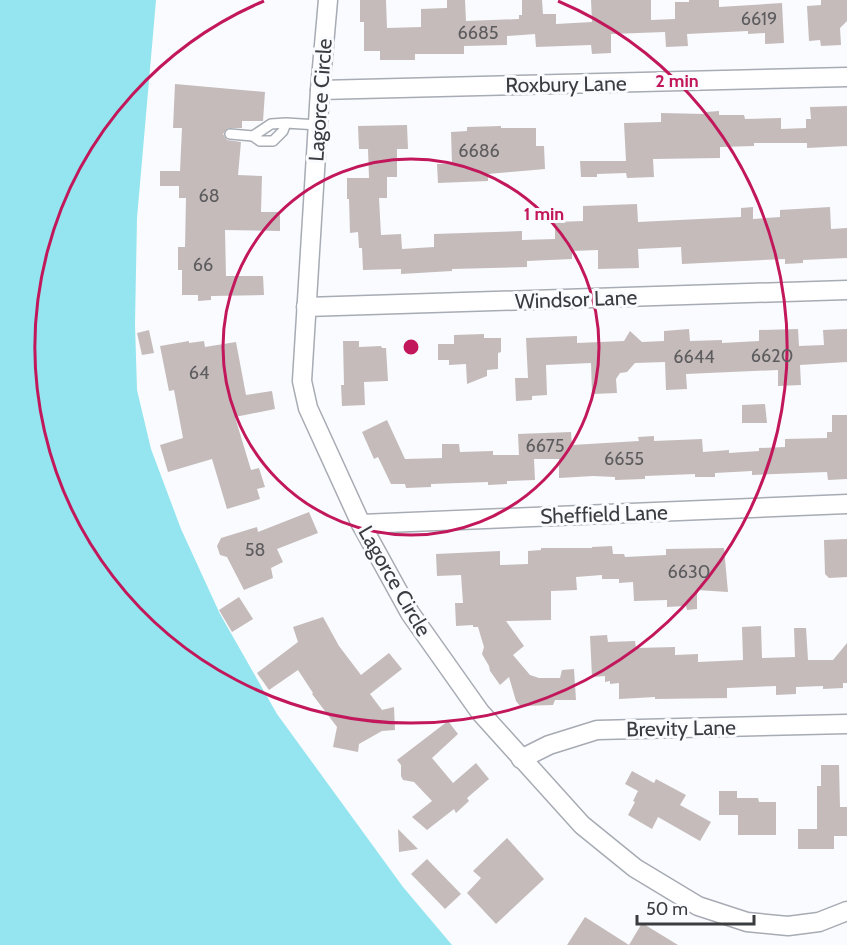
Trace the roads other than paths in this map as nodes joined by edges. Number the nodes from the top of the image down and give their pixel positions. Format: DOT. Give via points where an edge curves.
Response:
graph roads {
  1 [pos="328,0"];
  2 [pos="847,77"];
  3 [pos="320,90"];
  4 [pos="286,123"];
  5 [pos="318,125"];
  6 [pos="230,134"];
  7 [pos="253,136"];
  8 [pos="847,290"];
  9 [pos="306,307"];
  10 [pos="847,504"];
  11 [pos="361,524"];
  12 [pos="847,724"];
  13 [pos="521,759"];
  14 [pos="847,911"];
  1 -- 3 [label="street, Lagorce Circle"];
  2 -- 3 [label="street, Roxbury Lane"];
  3 -- 5 [label="street, Lagorce Circle"];
  4 -- 5 [label="lane"];
  4 -- 7 [label="lane" via="271,124"];
  4 -- 7 [label="lane" via="273,141 260,141"];
  5 -- 9 [label="street, Lagorce Circle"];
  6 -- 7 [label="lane"];
  8 -- 9 [label="street, Windsor Lane"];
  9 -- 11 [label="street, Lagorce Circle" via="302,381 308,408"];
  10 -- 11 [label="street, Sheffield Lane"];
  11 -- 13 [label="street, Lagorce Circle" via="410,613 480,712"];
  12 -- 13 [label="street, Brevity Lane" via="597,730 549,745"];
  13 -- 14 [label="street, Lagorce Circle" via="582,825 635,868 698,906 747,922 788,926 819,922"];
}
